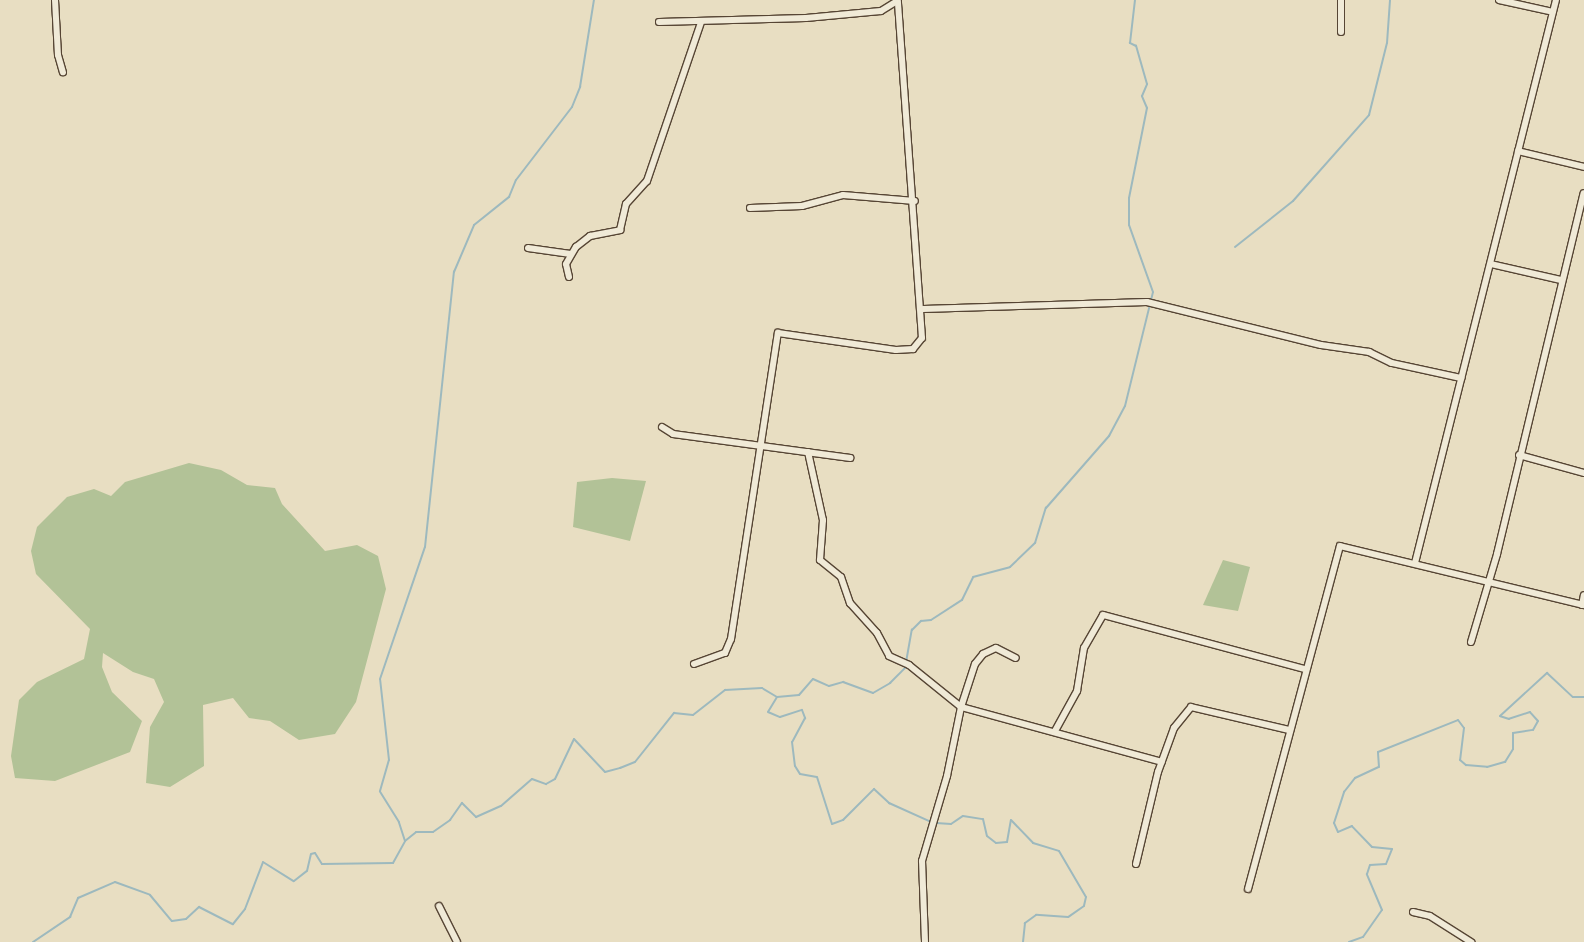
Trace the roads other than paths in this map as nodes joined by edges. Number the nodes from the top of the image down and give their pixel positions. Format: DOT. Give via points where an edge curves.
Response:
graph roads {
  1 [pos="55,0"];
  2 [pos="897,0"];
  3 [pos="1341,0"];
  4 [pos="1499,0"];
  5 [pos="1556,0"];
  6 [pos="1553,12"];
  7 [pos="659,22"];
  8 [pos="702,22"];
  9 [pos="1341,32"];
  10 [pos="63,72"];
  11 [pos="1518,151"];
  12 [pos="1584,167"];
  13 [pos="1584,193"];
  14 [pos="915,201"];
  15 [pos="750,208"];
  16 [pos="528,248"];
  17 [pos="571,254"];
  18 [pos="1491,264"];
  19 [pos="569,277"];
  20 [pos="1561,280"];
  21 [pos="924,309"];
  22 [pos="1461,378"];
  23 [pos="662,427"];
  24 [pos="761,445"];
  25 [pos="808,452"];
  26 [pos="1519,455"];
  27 [pos="850,458"];
  28 [pos="1584,472"];
  29 [pos="1415,563"];
  30 [pos="1488,582"];
  31 [pos="1584,595"];
  32 [pos="1583,605"];
  33 [pos="1471,642"];
  34 [pos="1016,658"];
  35 [pos="694,664"];
  36 [pos="1304,668"];
  37 [pos="961,707"];
  38 [pos="1289,730"];
  39 [pos="1055,731"];
  40 [pos="1162,762"];
  41 [pos="1136,864"];
  42 [pos="1248,889"];
  43 [pos="439,906"];
  44 [pos="1413,912"];
  45 [pos="457,942"];
  46 [pos="925,942"];
  47 [pos="1470,942"];
  1 -- 10 [label="street" via="58,55"];
  2 -- 8 [label="street" via="882,11"];
  2 -- 14 [label="street"];
  3 -- 9 [label="street"];
  4 -- 6 [label="street"];
  5 -- 6 [label="street"];
  6 -- 11 [label="street"];
  7 -- 8 [label="street"];
  8 -- 17 [label="street" via="666,135 647,181 626,204 620,230 590,236"];
  11 -- 12 [label="street"];
  11 -- 18 [label="street"];
  13 -- 20 [label="street"];
  14 -- 15 [label="street" via="843,195 802,206"];
  14 -- 21 [label="street"];
  16 -- 17 [label="street"];
  17 -- 19 [label="street" via="566,264"];
  18 -- 20 [label="street"];
  18 -- 22 [label="street"];
  20 -- 26 [label="street"];
  21 -- 22 [label="street" via="1156,303"];
  21 -- 24 [label="street" via="922,338 913,350 859,347 778,334"];
  22 -- 29 [label="street"];
  23 -- 24 [label="street" via="673,434"];
  24 -- 25 [label="street"];
  24 -- 35 [label="street" via="730,639 725,653"];
  25 -- 27 [label="street"];
  25 -- 37 [label="street" via="822,520 820,560 840,577 850,604 878,633 889,656 906,663"];
  26 -- 28 [label="street"];
  26 -- 30 [label="street"];
  29 -- 30 [label="street"];
  29 -- 36 [label="street" via="1340,546"];
  30 -- 32 [label="street"];
  30 -- 33 [label="street"];
  31 -- 32 [label="street"];
  34 -- 37 [label="street" via="996,648 983,654 975,664"];
  36 -- 38 [label="street"];
  36 -- 39 [label="street" via="1103,616 1084,648 1077,691"];
  37 -- 39 [label="street"];
  37 -- 46 [label="street" via="947,776 932,817 922,861"];
  38 -- 40 [label="street" via="1191,706 1174,728"];
  38 -- 42 [label="street"];
  39 -- 40 [label="street"];
  40 -- 41 [label="street"];
  43 -- 45 [label="street"];
  44 -- 47 [label="street" via="1430,916"];
}
